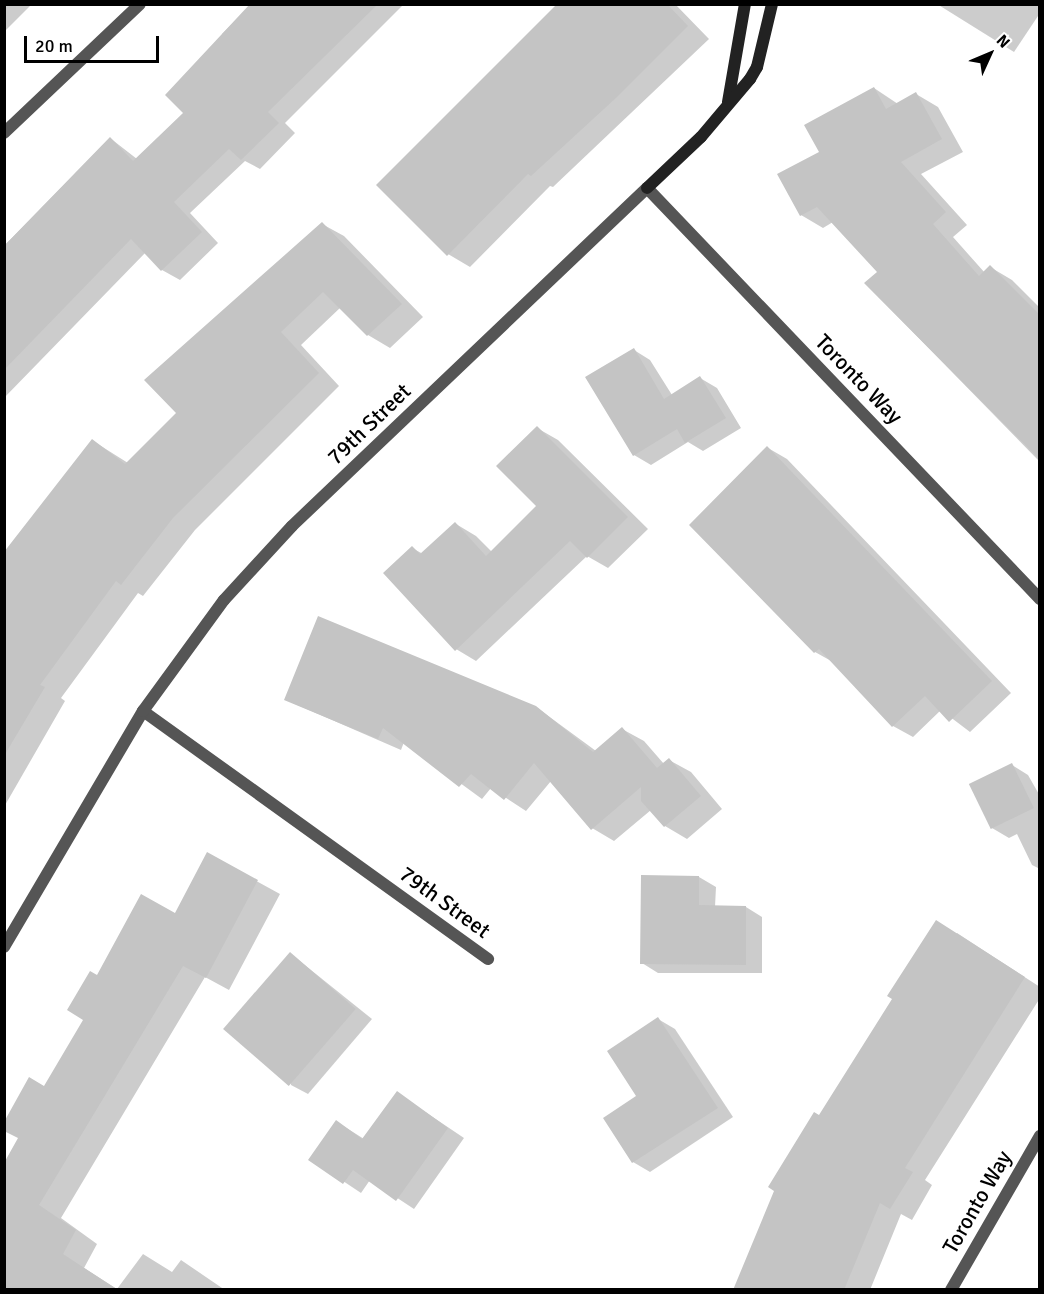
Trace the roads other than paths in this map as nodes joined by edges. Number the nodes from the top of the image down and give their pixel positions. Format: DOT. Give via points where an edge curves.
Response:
graph roads {
  1 [pos="140,4"];
  2 [pos="745,4"];
  3 [pos="772,4"];
  4 [pos="728,103"];
  5 [pos="4,134"];
  6 [pos="647,188"];
  7 [pos="1040,599"];
  8 [pos="143,711"];
  9 [pos="4,947"];
  10 [pos="488,959"];
  11 [pos="1040,1136"];
  12 [pos="951,1290"];
  1 -- 5 [label="street"];
  2 -- 4 [label="street"];
  3 -- 4 [label="street" via="757,67"];
  4 -- 6 [label="street" via="702,137"];
  6 -- 7 [label="street, Toronto Way"];
  6 -- 8 [label="street, 79th Street" via="292,526 224,600"];
  8 -- 9 [label="street, 79th Street"];
  8 -- 10 [label="street, 79th Street"];
  11 -- 12 [label="street, Toronto Way"];
}
